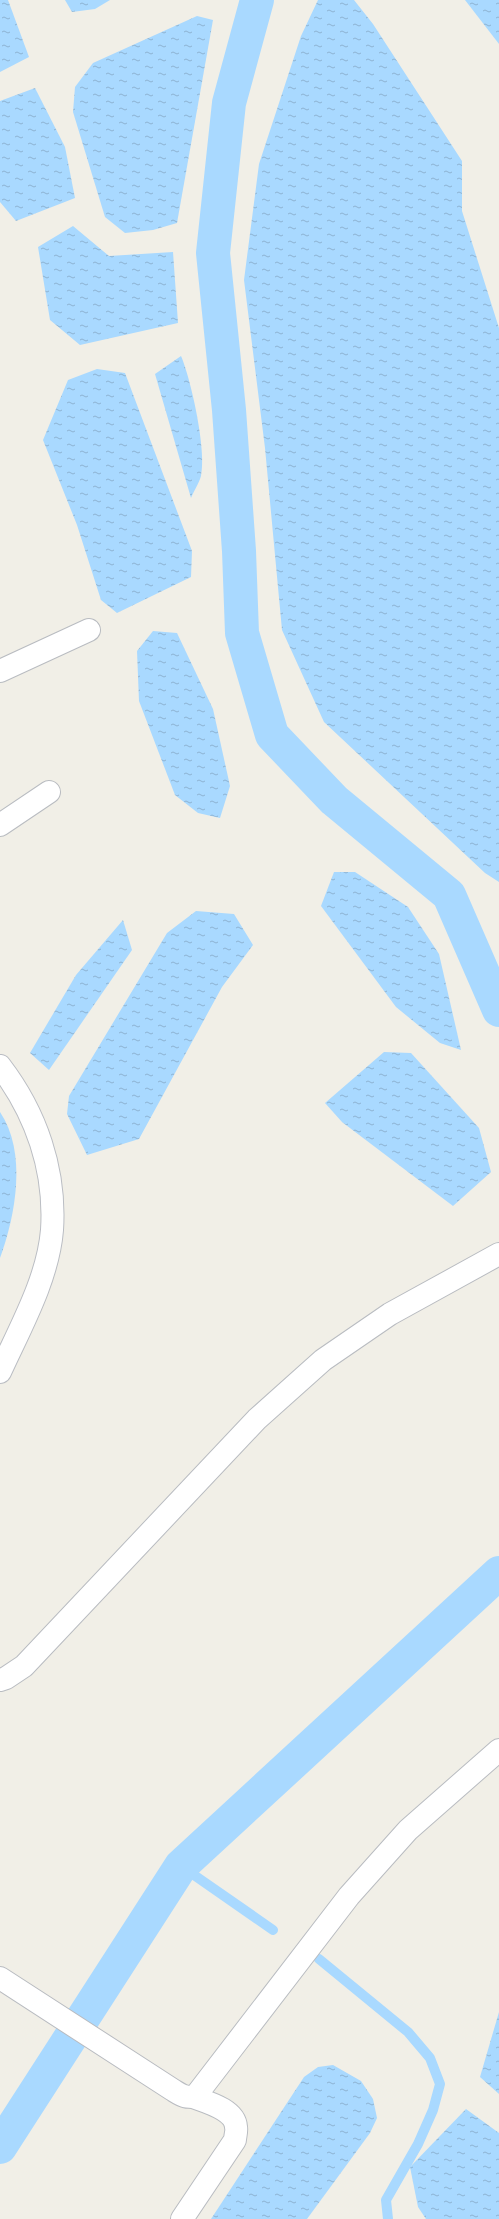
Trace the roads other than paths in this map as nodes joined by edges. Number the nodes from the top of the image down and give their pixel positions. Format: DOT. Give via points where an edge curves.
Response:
graph roads {
  1 [pos="89,630"];
  2 [pos="0,671"];
  3 [pos="49,792"];
  4 [pos="0,825"];
  5 [pos="0,1066"];
  6 [pos="499,1254"];
  7 [pos="0,1372"];
  8 [pos="0,1680"];
  9 [pos="499,1750"];
  10 [pos="0,1978"];
  11 [pos="193,2097"];
  12 [pos="182,2219"];
  1 -- 2 [label="street"];
  3 -- 4 [label="street"];
  5 -- 7 [label="street" via="38,1131 52,1184 52,1231 44,1266 35,1294"];
  6 -- 8 [label="street" via="390,1314 323,1360 257,1419 24,1666"];
  9 -- 11 [label="street" via="403,1836 349,1896"];
  10 -- 11 [label="street" via="184,2097"];
  11 -- 12 [label="street" via="229,2114 237,2126 235,2140"];
}
